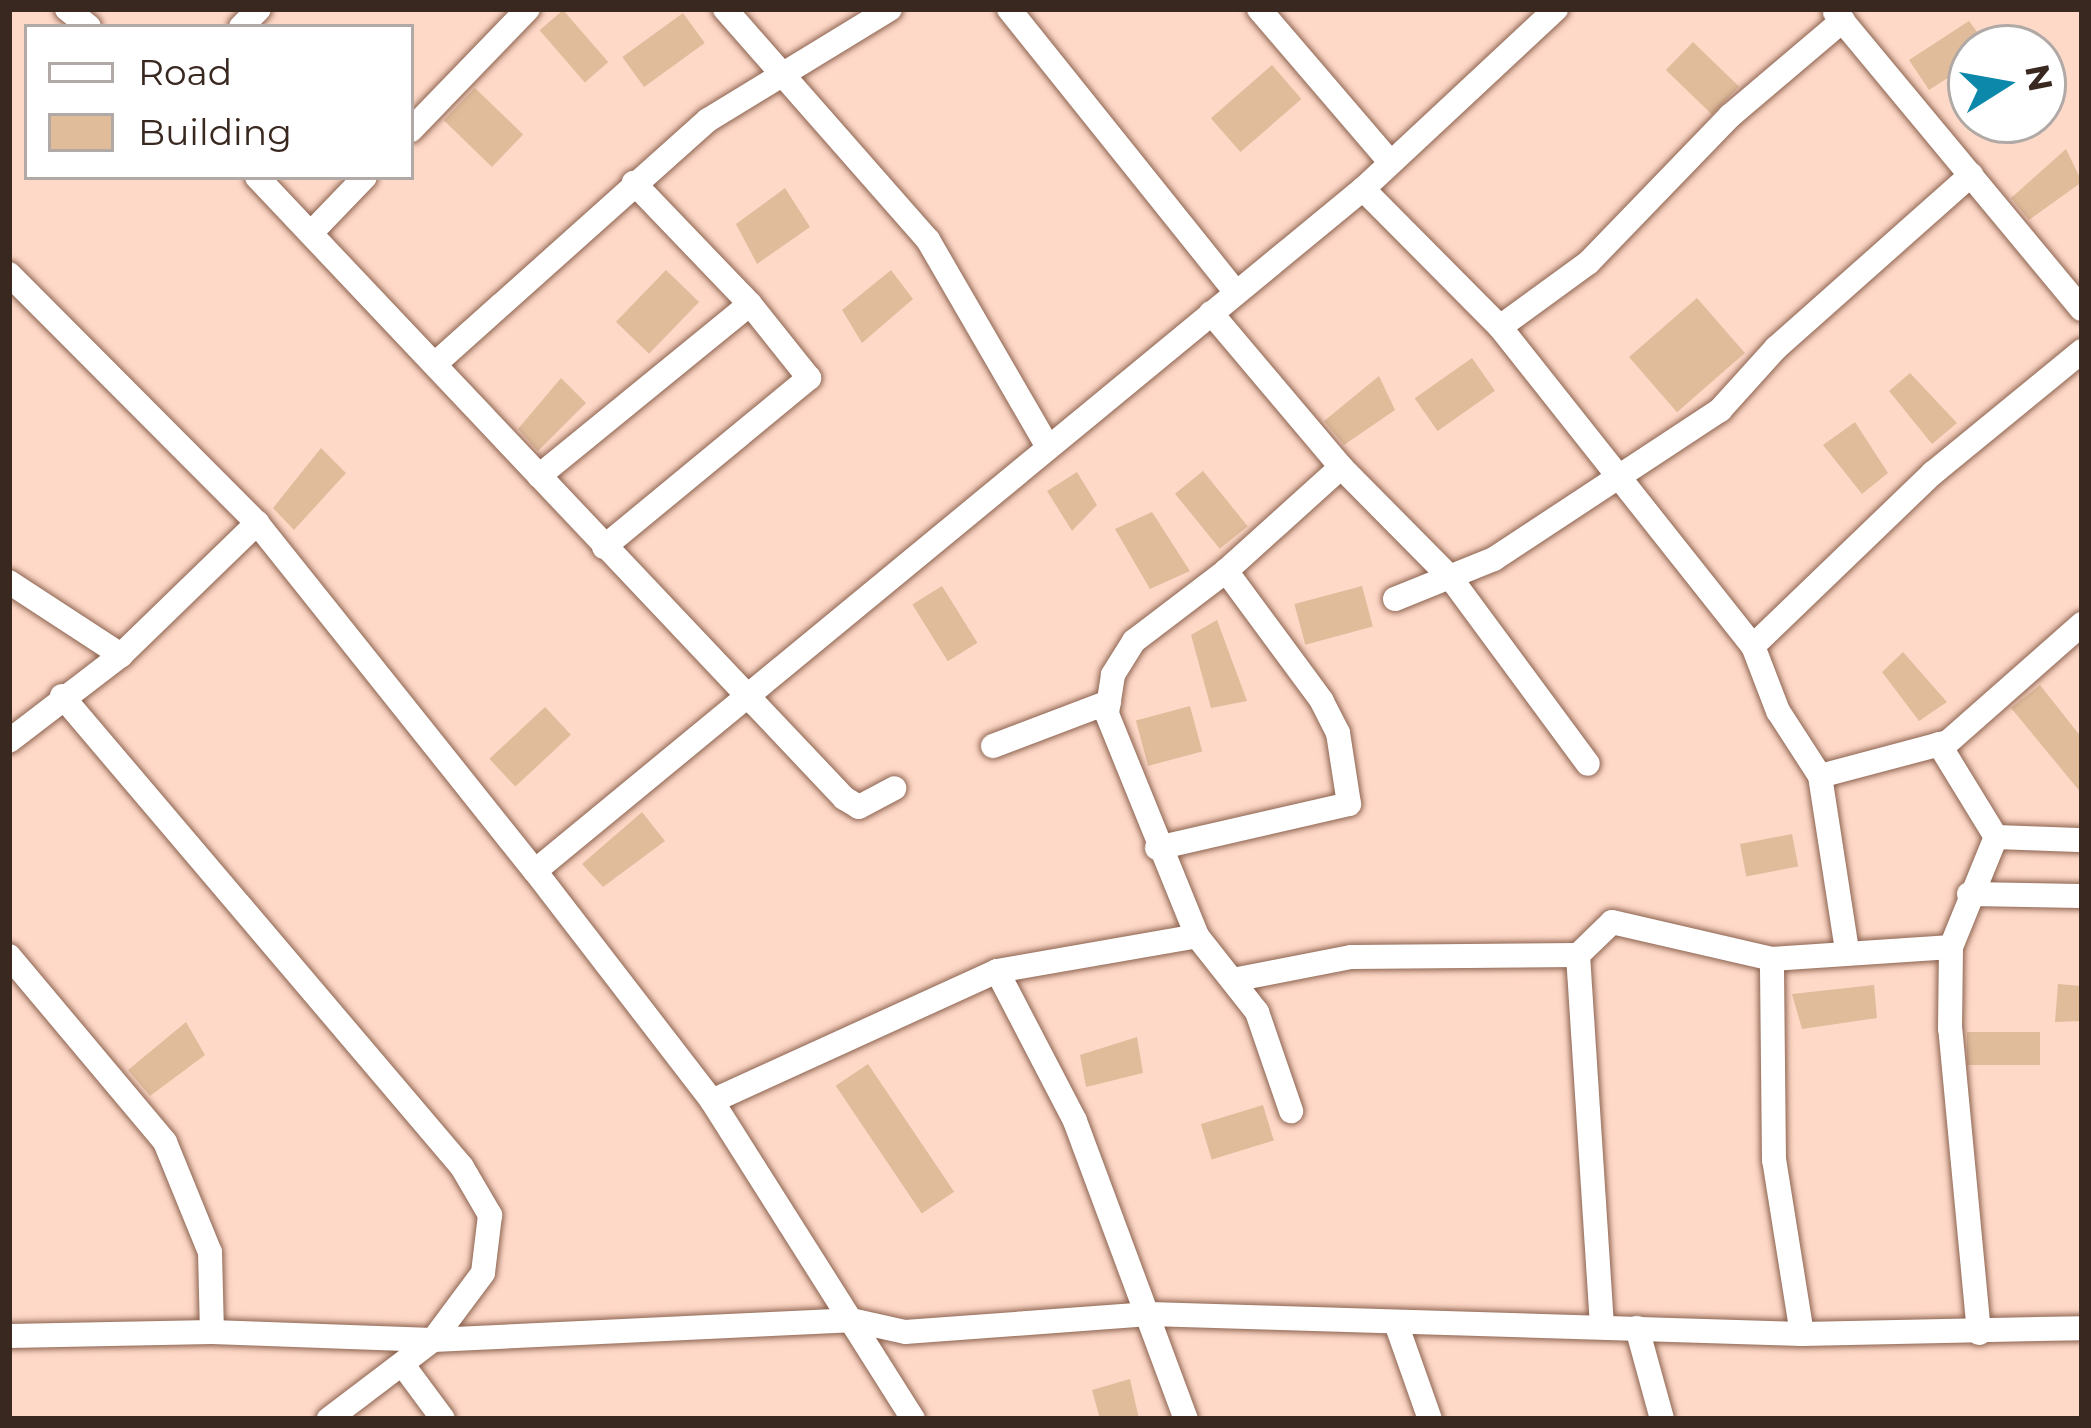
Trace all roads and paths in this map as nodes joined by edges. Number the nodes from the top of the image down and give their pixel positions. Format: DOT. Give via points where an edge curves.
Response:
graph roads {
  1 [pos="528,9"];
  2 [pos="725,9"];
  3 [pos="890,9"];
  4 [pos="1009,9"];
  5 [pos="1259,9"];
  6 [pos="1556,9"];
  7 [pos="1838,14"];
  8 [pos="786,72"];
  9 [pos="414,127"];
  10 [pos="1390,162"];
  11 [pos="1971,175"];
  12 [pos="259,180"];
  13 [pos="362,180"];
  14 [pos="634,183"];
  15 [pos="1363,188"];
  16 [pos="312,232"];
  17 [pos="9,274"];
  18 [pos="1236,292"];
  19 [pos="751,304"];
  20 [pos="2082,309"];
  21 [pos="1211,313"];
  22 [pos="1500,327"];
  23 [pos="2082,351"];
  24 [pos="435,364"];
  25 [pos="1047,445"];
  26 [pos="1342,467"];
  27 [pos="539,476"];
  28 [pos="1617,484"];
  29 [pos="257,523"];
  30 [pos="604,547"];
  31 [pos="1226,571"];
  32 [pos="1450,577"];
  33 [pos="9,582"];
  34 [pos="1395,599"];
  35 [pos="2082,624"];
  36 [pos="1753,646"];
  37 [pos="121,655"];
  38 [pos="62,696"];
  39 [pos="743,697"];
  40 [pos="1109,702"];
  41 [pos="9,741"];
  42 [pos="1939,744"];
  43 [pos="993,746"];
  44 [pos="1588,764"];
  45 [pos="1820,776"];
  46 [pos="894,788"];
  47 [pos="1996,837"];
  48 [pos="2078,840"];
  49 [pos="1157,848"];
  50 [pos="536,871"];
  51 [pos="1969,894"];
  52 [pos="2082,896"];
  53 [pos="1197,936"];
  54 [pos="1952,947"];
  55 [pos="1846,951"];
  56 [pos="1578,955"];
  57 [pos="9,956"];
  58 [pos="1772,959"];
  59 [pos="997,971"];
  60 [pos="1238,979"];
  61 [pos="712,1101"];
  62 [pos="1291,1111"];
  63 [pos="1149,1314"];
  64 [pos="851,1320"];
  65 [pos="1397,1326"];
  66 [pos="1602,1326"];
  67 [pos="1637,1328"];
  68 [pos="2082,1328"];
  69 [pos="212,1332"];
  70 [pos="1979,1333"];
  71 [pos="1802,1334"];
  72 [pos="9,1336"];
  73 [pos="433,1340"];
  74 [pos="403,1365"];
  75 [pos="329,1419"];
  76 [pos="443,1419"];
  77 [pos="914,1419"];
  78 [pos="1186,1419"];
  79 [pos="1430,1419"];
  80 [pos="1662,1419"];
  1 -- 9 [label="street"];
  2 -- 8 [label="street" via="754,48"];
  3 -- 8 [label="street"];
  4 -- 18 [label="street"];
  5 -- 10 [label="street"];
  6 -- 10 [label="street"];
  7 -- 11 [label="street"];
  7 -- 22 [label="street" via="1588,262"];
  8 -- 14 [label="street" via="708,120"];
  8 -- 25 [label="street" via="928,240"];
  10 -- 15 [label="street"];
  11 -- 20 [label="street"];
  11 -- 28 [label="street" via="1776,348 1720,410"];
  12 -- 16 [label="street"];
  13 -- 16 [label="street"];
  14 -- 19 [label="street"];
  14 -- 24 [label="street"];
  15 -- 18 [label="street"];
  15 -- 22 [label="street"];
  16 -- 24 [label="street"];
  17 -- 29 [label="street"];
  18 -- 21 [label="street"];
  19 -- 27 [label="street"];
  19 -- 30 [label="street" via="806,370 808,387"];
  21 -- 25 [label="street"];
  21 -- 26 [label="street"];
  22 -- 28 [label="street"];
  23 -- 36 [label="street" via="1933,473"];
  24 -- 27 [label="street"];
  25 -- 39 [label="street"];
  26 -- 31 [label="street"];
  26 -- 32 [label="street"];
  27 -- 30 [label="street"];
  28 -- 32 [label="street"];
  28 -- 36 [label="street"];
  29 -- 37 [label="street"];
  29 -- 50 [label="street"];
  30 -- 39 [label="street"];
  31 -- 40 [label="street" via="1134,641 1113,675"];
  31 -- 49 [label="street" via="1322,701 1338,733 1348,804"];
  32 -- 34 [label="street"];
  32 -- 44 [label="street"];
  33 -- 37 [label="street"];
  35 -- 42 [label="street"];
  36 -- 45 [label="street" via="1778,710"];
  37 -- 38 [label="street"];
  38 -- 41 [label="street"];
  38 -- 73 [label="street" via="481,1199 490,1215 483,1273"];
  39 -- 46 [label="street" via="844,798 859,807"];
  39 -- 50 [label="street"];
  40 -- 43 [label="street"];
  40 -- 49 [label="street"];
  42 -- 45 [label="street"];
  42 -- 47 [label="street"];
  45 -- 55 [label="street"];
  47 -- 48 [label="street"];
  47 -- 51 [label="street"];
  49 -- 53 [label="street"];
  50 -- 61 [label="street"];
  51 -- 52 [label="street"];
  51 -- 54 [label="street"];
  53 -- 59 [label="street"];
  53 -- 60 [label="street"];
  54 -- 55 [label="street"];
  54 -- 70 [label="street" via="1950,1029"];
  55 -- 58 [label="street"];
  56 -- 58 [label="street" via="1612,922"];
  56 -- 60 [label="street" via="1352,957"];
  56 -- 66 [label="street"];
  57 -- 69 [label="street" via="165,1142 210,1252"];
  58 -- 71 [label="street" via="1774,1160"];
  59 -- 61 [label="street"];
  59 -- 63 [label="street" via="1075,1121"];
  60 -- 62 [label="street"];
  61 -- 64 [label="street"];
  63 -- 64 [label="street" via="905,1331"];
  63 -- 65 [label="street"];
  63 -- 78 [label="street"];
  64 -- 73 [label="street"];
  64 -- 77 [label="street"];
  65 -- 66 [label="street"];
  65 -- 79 [label="street"];
  66 -- 67 [label="street"];
  67 -- 71 [label="street"];
  67 -- 80 [label="street"];
  68 -- 70 [label="street"];
  69 -- 72 [label="street"];
  69 -- 73 [label="street"];
  70 -- 71 [label="street"];
  73 -- 74 [label="street"];
  74 -- 75 [label="street"];
  74 -- 76 [label="street"];
}
